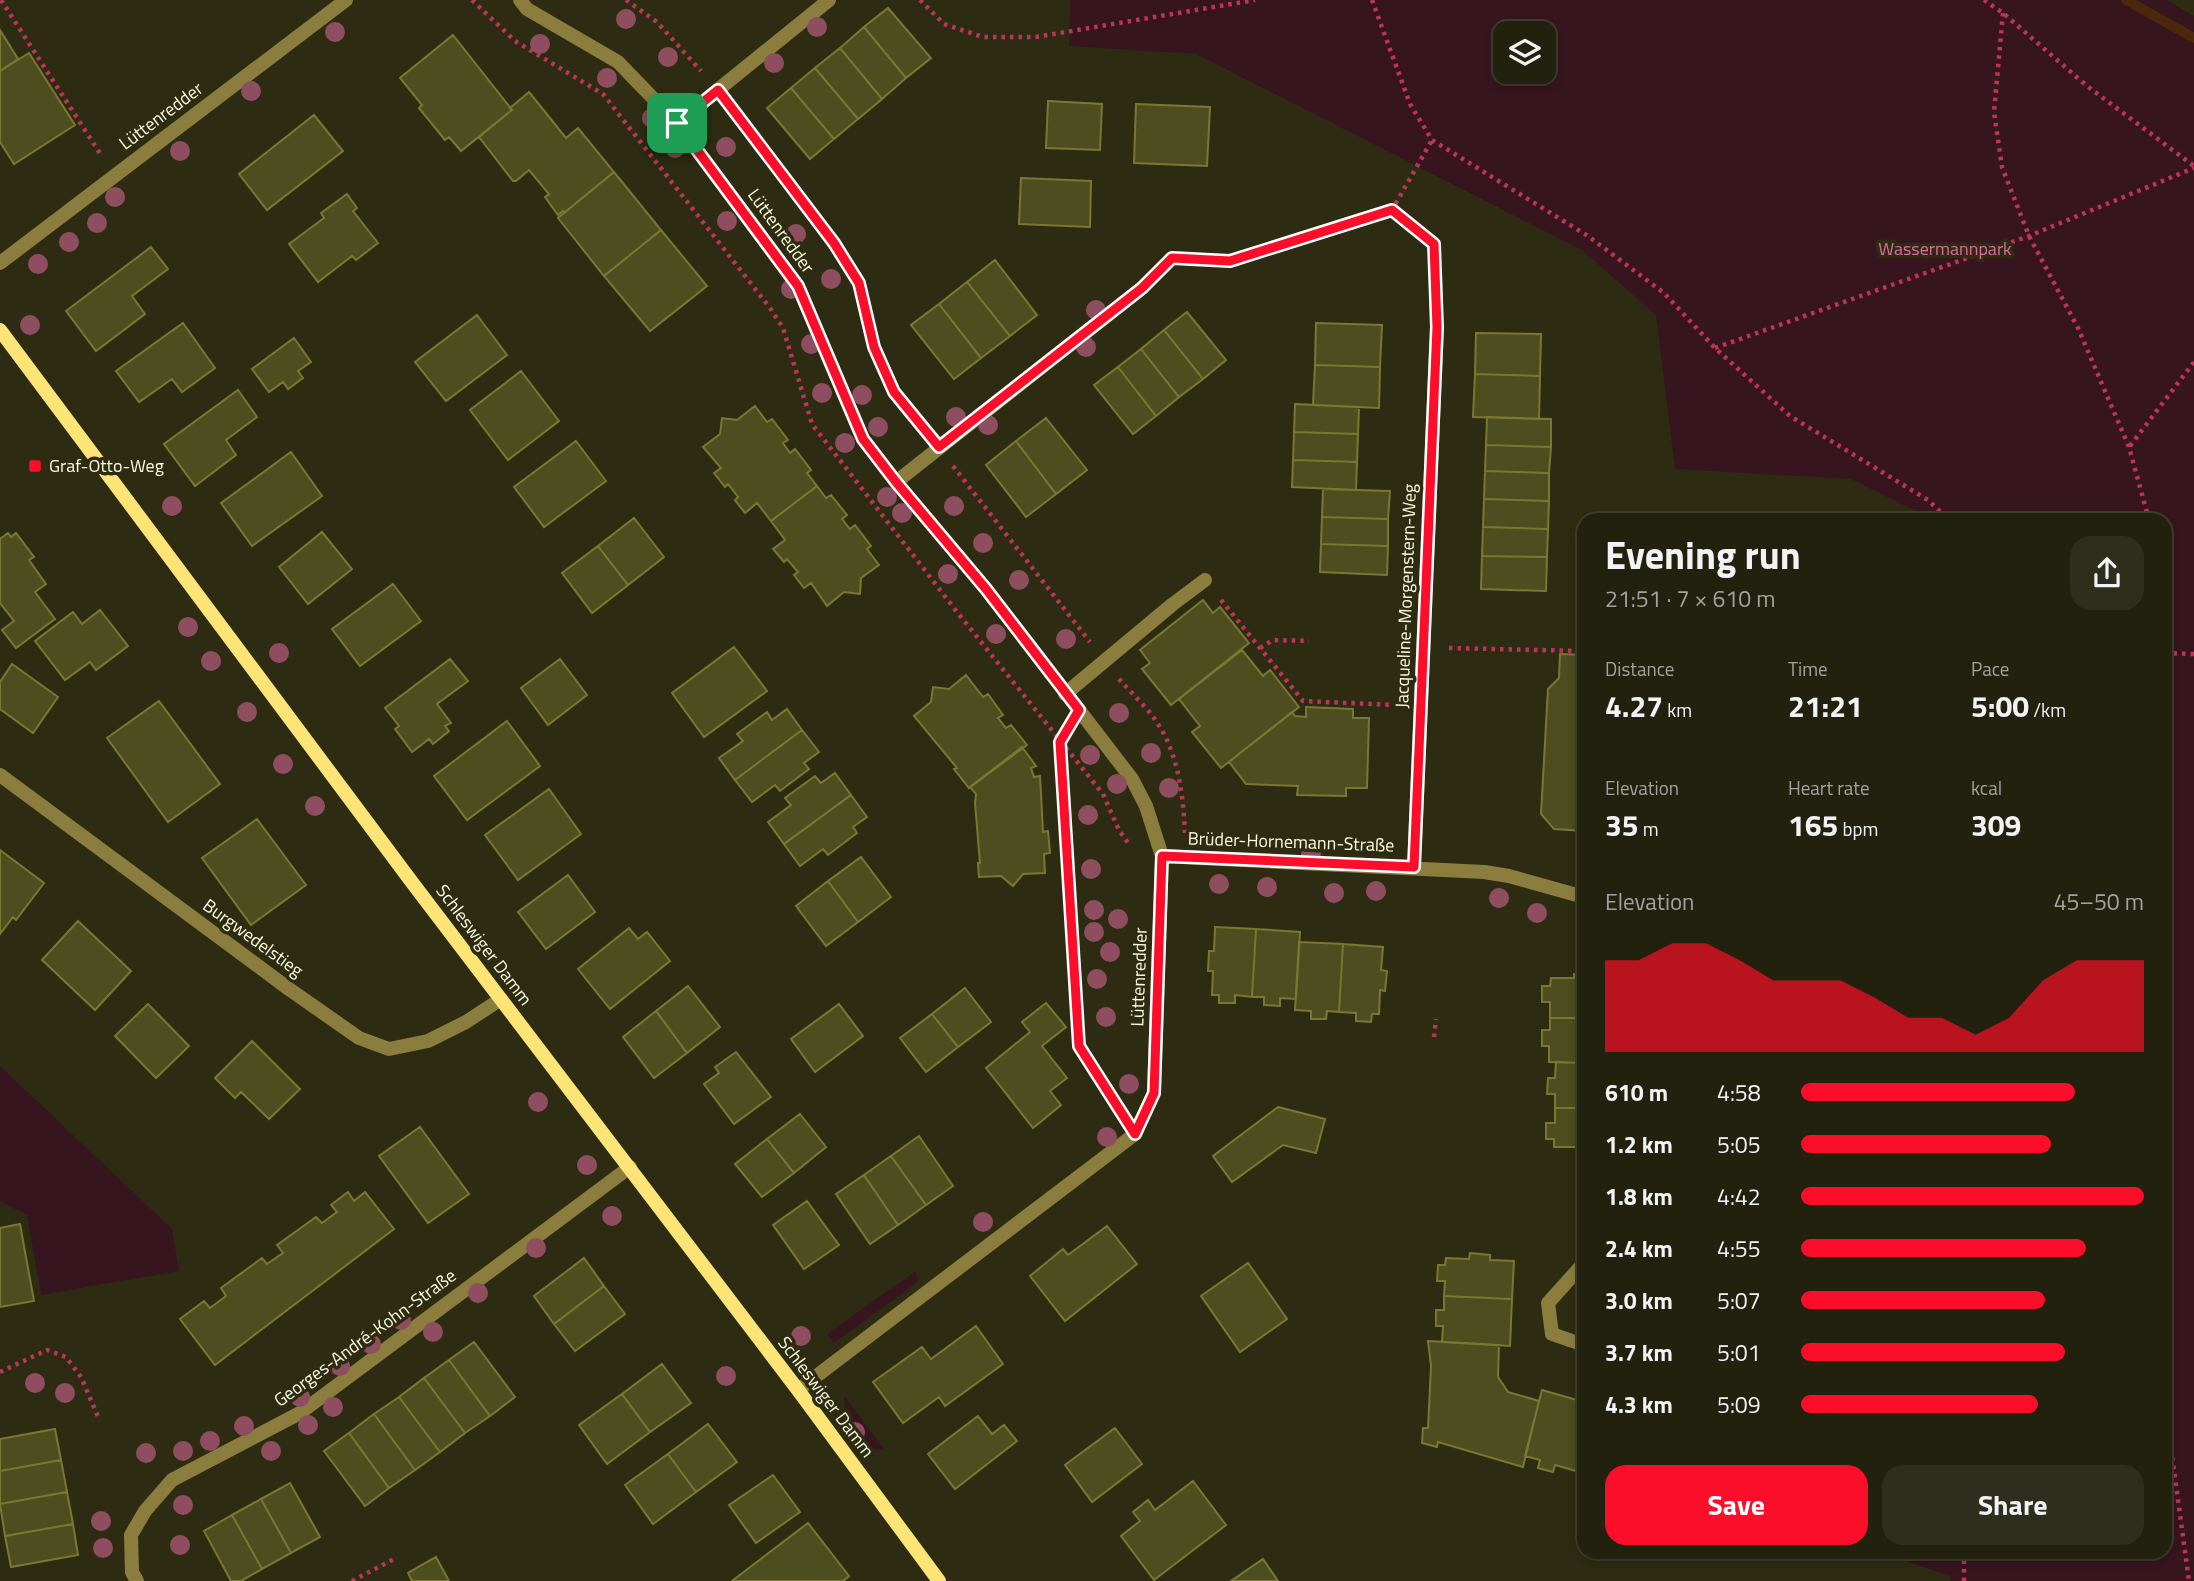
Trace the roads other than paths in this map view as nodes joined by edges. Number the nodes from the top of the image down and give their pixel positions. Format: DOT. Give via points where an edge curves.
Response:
graph roads {
  1 [pos="345,0"];
  2 [pos="520,0"];
  3 [pos="829,0"];
  4 [pos="677,123"];
  5 [pos="0,263"];
  6 [pos="1142,288"];
  7 [pos="1437,327"];
  8 [pos="0,330"];
  9 [pos="896,482"];
  10 [pos="1205,580"];
  11 [pos="1065,694"];
  12 [pos="0,775"];
  13 [pos="1162,856"];
  14 [pos="1414,867"];
  15 [pos="1577,895"];
  16 [pos="501,999"];
  17 [pos="630,1167"];
  18 [pos="1577,1271"];
  19 [pos="1577,1343"];
  20 [pos="798,1390"];
  21 [pos="137,1581"];
  22 [pos="939,1581"];
  1 -- 5 [label="street, Lüttenredder"];
  2 -- 4 [label="street, Lüttenredder" via="527,9 618,62"];
  3 -- 4 [label="street"];
  4 -- 9 [label="street, Lüttenredder" via="798,286 863,439"];
  6 -- 9 [label="street"];
  7 -- 14 [label="street, Jacqueline-Morgenstern-Weg"];
  8 -- 16 [label="main road, Schleswiger Damm"];
  9 -- 11 [label="street, Lüttenredder" via="986,589"];
  10 -- 11 [label="street"];
  11 -- 13 [label="street, Lüttenredder" via="1132,779"];
  12 -- 16 [label="street, Burgwedelstieg" via="359,1038 389,1049 428,1041"];
  13 -- 14 [label="street, Brüder-Hornemann-Straße"];
  13 -- 20 [label="street, Lüttenredder" via="1154,1093 1135,1134"];
  14 -- 15 [label="street, Brüder-Hornemann-Straße" via="1485,872"];
  16 -- 17 [label="main road, Schleswiger Damm"];
  17 -- 20 [label="main road, Schleswiger Damm"];
  17 -- 21 [label="street, Georges-André-Kohn-Straße" via="300,1413 172,1480 131,1535 132,1572"];
  18 -- 19 [label="street" via="1548,1303 1552,1334"];
  20 -- 22 [label="main road, Schleswiger Damm"];
}
